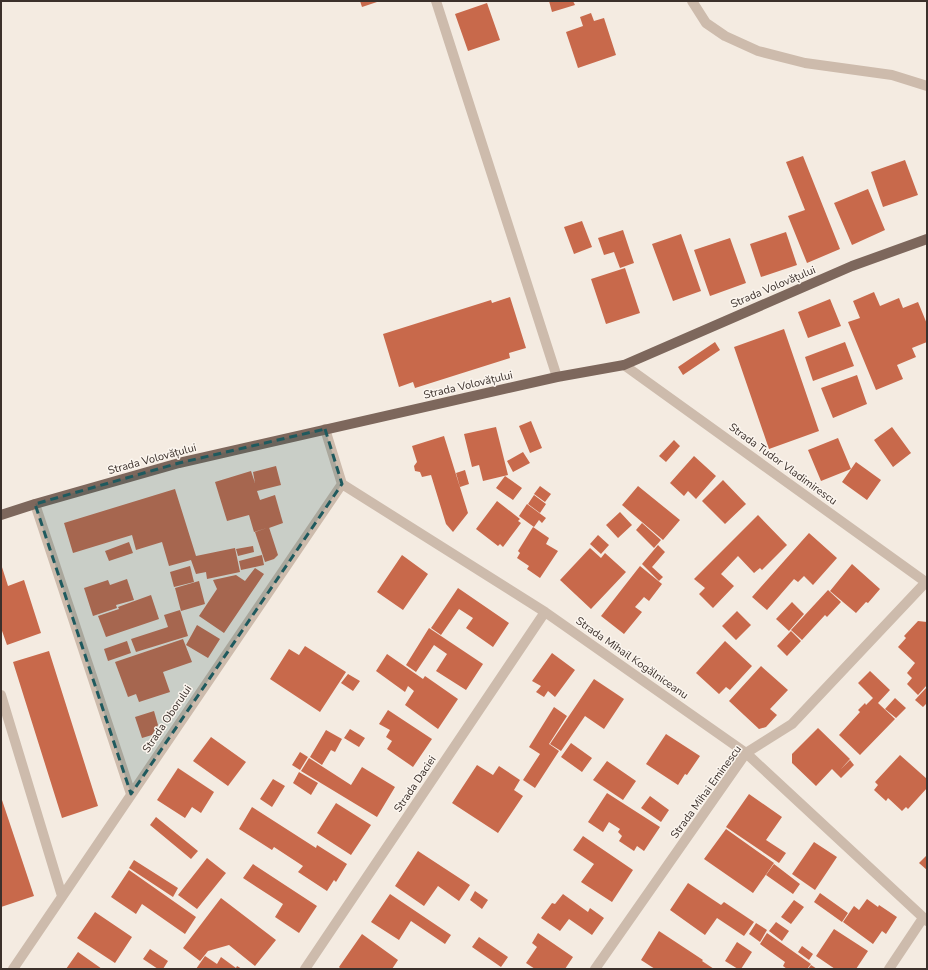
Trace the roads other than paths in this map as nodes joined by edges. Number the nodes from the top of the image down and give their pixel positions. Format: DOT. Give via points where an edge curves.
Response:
graph roads {
  1 [pos="436,1"];
  2 [pos="692,1"];
  3 [pos="927,86"];
  4 [pos="927,239"];
  5 [pos="624,365"];
  6 [pos="558,377"];
  7 [pos="325,429"];
  8 [pos="342,484"];
  9 [pos="35,504"];
  10 [pos="1,515"];
  11 [pos="926,582"];
  12 [pos="545,612"];
  13 [pos="1,695"];
  14 [pos="746,753"];
  15 [pos="131,794"];
  16 [pos="62,896"];
  17 [pos="925,919"];
  18 [pos="13,969"];
  19 [pos="305,969"];
  20 [pos="595,969"];
  21 [pos="889,969"];
  1 -- 6 [label="street"];
  2 -- 3 [label="street" via="706,23 725,36 758,51 805,63 892,75"];
  4 -- 5 [label="main road, Strada Volovățului" via="852,266"];
  5 -- 6 [label="main road, Strada Volovățului"];
  5 -- 11 [label="street, Strada Tudor Vladimirescu"];
  6 -- 7 [label="main road, Strada Volovățului"];
  7 -- 8 [label="street"];
  7 -- 9 [label="main road, Strada Volovățului" via="179,463"];
  8 -- 12 [label="street, Strada Mihail Kogălniceanu"];
  8 -- 15 [label="street, Strada Oborului"];
  9 -- 10 [label="main road, Strada Volovățului"];
  9 -- 15 [label="street"];
  11 -- 14 [label="street, Strada Mihai Eminescu" via="792,724"];
  12 -- 14 [label="street, Strada Mihail Kogălniceanu"];
  12 -- 19 [label="street, Strada Daciei"];
  13 -- 16 [label="street"];
  14 -- 17 [label="street, Strada Mihail Kogălniceanu"];
  14 -- 20 [label="street, Strada Mihai Eminescu"];
  15 -- 16 [label="street, Strada Oborului"];
  16 -- 18 [label="street, Strada Oborului"];
  17 -- 21 [label="street"];
}
